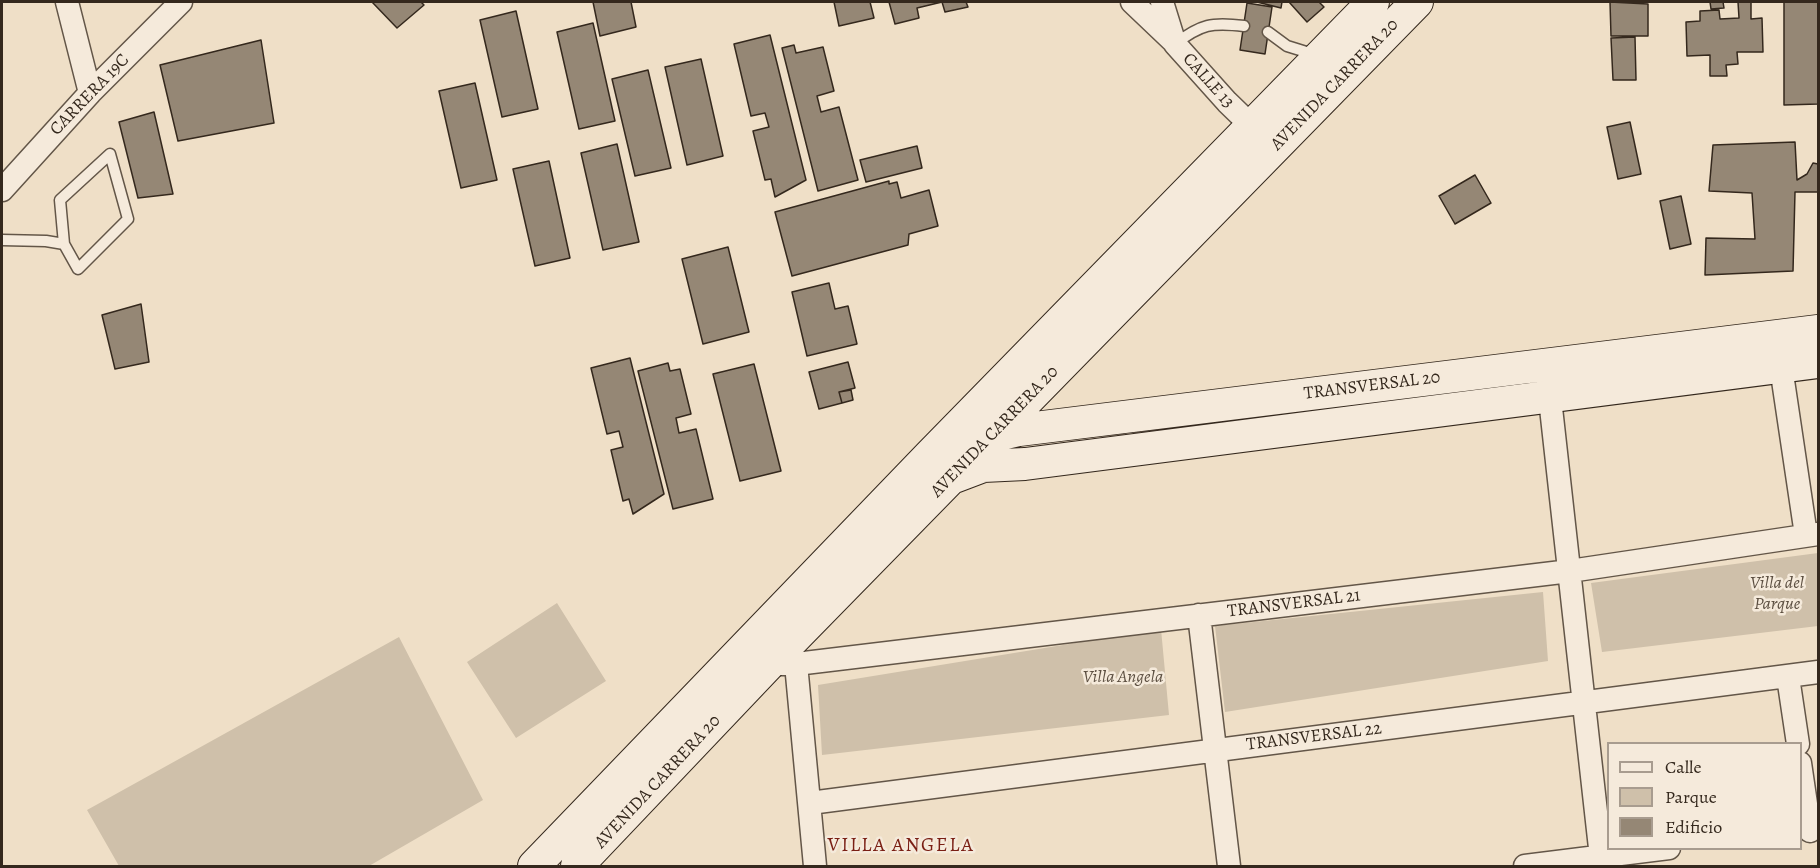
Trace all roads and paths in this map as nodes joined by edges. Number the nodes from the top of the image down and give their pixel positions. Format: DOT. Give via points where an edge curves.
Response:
graph roads {
  1 [pos="67,2"];
  2 [pos="181,2"];
  3 [pos="1132,2"];
  4 [pos="1162,2"];
  5 [pos="1373,2"];
  6 [pos="1417,2"];
  7 [pos="1244,26"];
  8 [pos="1269,32"];
  9 [pos="1175,44"];
  10 [pos="1320,56"];
  11 [pos="90,93"];
  12 [pos="1251,127"];
  13 [pos="1275,146"];
  14 [pos="2,190"];
  15 [pos="2,240"];
  16 [pos="64,244"];
  17 [pos="1818,331"];
  18 [pos="1818,362"];
  19 [pos="1547,364"];
  20 [pos="1781,367"];
  21 [pos="1550,396"];
  22 [pos="992,436"];
  23 [pos="929,456"];
  24 [pos="950,478"];
  25 [pos="1812,535"];
  26 [pos="1570,571"];
  27 [pos="1199,615"];
  28 [pos="783,664"];
  29 [pos="1818,672"];
  30 [pos="1788,677"];
  31 [pos="1583,703"];
  32 [pos="1798,742"];
  33 [pos="1215,750"];
  34 [pos="1802,777"];
  35 [pos="810,803"];
  36 [pos="1810,831"];
  37 [pos="1660,850"];
  38 [pos="1601,857"];
  39 [pos="534,867"];
  40 [pos="578,867"];
  41 [pos="815,867"];
  42 [pos="1229,867"];
  43 [pos="1525,867"];
  1 -- 11 [label="street"];
  2 -- 11 [label="street, CARRERA 19C"];
  3 -- 9 [label="street"];
  4 -- 9 [label="street, CALLE 13"];
  5 -- 10 [label="main road, AVENIDA CARRERA 20"];
  6 -- 13 [label="main road, AVENIDA CARRERA 20"];
  7 -- 9 [label="lane" via="1219,22 1196,28"];
  8 -- 10 [label="lane" via="1287,46"];
  9 -- 12 [label="street, CALLE 13"];
  10 -- 12 [label="main road, AVENIDA CARRERA 20"];
  11 -- 14 [label="street, CARRERA 19C"];
  12 -- 13 [label="street, CALLE 13"];
  12 -- 23 [label="main road, AVENIDA CARRERA 20"];
  13 -- 22 [label="main road, AVENIDA CARRERA 20"];
  15 -- 16 [label="lane"];
  16 -- 16 [label="lane" via="78,269 128,219 110,154 60,200"];
  17 -- 19 [label="main road, TRANSVERSAL 20"];
  18 -- 20 [label="main road, TRANSVERSAL 20"];
  19 -- 21 [label="street"];
  19 -- 22 [label="main road, TRANSVERSAL 20"];
  20 -- 21 [label="main road, TRANSVERSAL 20"];
  20 -- 25 [label="street"];
  21 -- 24 [label="main road, TRANSVERSAL 20" via="1025,464 983,466"];
  21 -- 26 [label="street"];
  22 -- 23 [label="main road, TRANSVERSAL 20"];
  22 -- 24 [label="main road, AVENIDA CARRERA 20"];
  23 -- 39 [label="main road, AVENIDA CARRERA 20"];
  24 -- 28 [label="main road, AVENIDA CARRERA 20"];
  25 -- 26 [label="street, TRANSVERSAL 21"];
  26 -- 27 [label="street, TRANSVERSAL 21"];
  26 -- 31 [label="street"];
  27 -- 28 [label="street, TRANSVERSAL 21"];
  27 -- 33 [label="street"];
  28 -- 35 [label="street"];
  28 -- 40 [label="main road, AVENIDA CARRERA 20"];
  29 -- 30 [label="street, TRANSVERSAL 22"];
  30 -- 31 [label="street, TRANSVERSAL 22"];
  30 -- 32 [label="street"];
  31 -- 33 [label="street, TRANSVERSAL 22"];
  31 -- 38 [label="street"];
  33 -- 35 [label="street, TRANSVERSAL 22"];
  33 -- 42 [label="street"];
  34 -- 36 [label="street"];
  35 -- 41 [label="street"];
  37 -- 38 [label="street"];
  38 -- 43 [label="street"];
}
